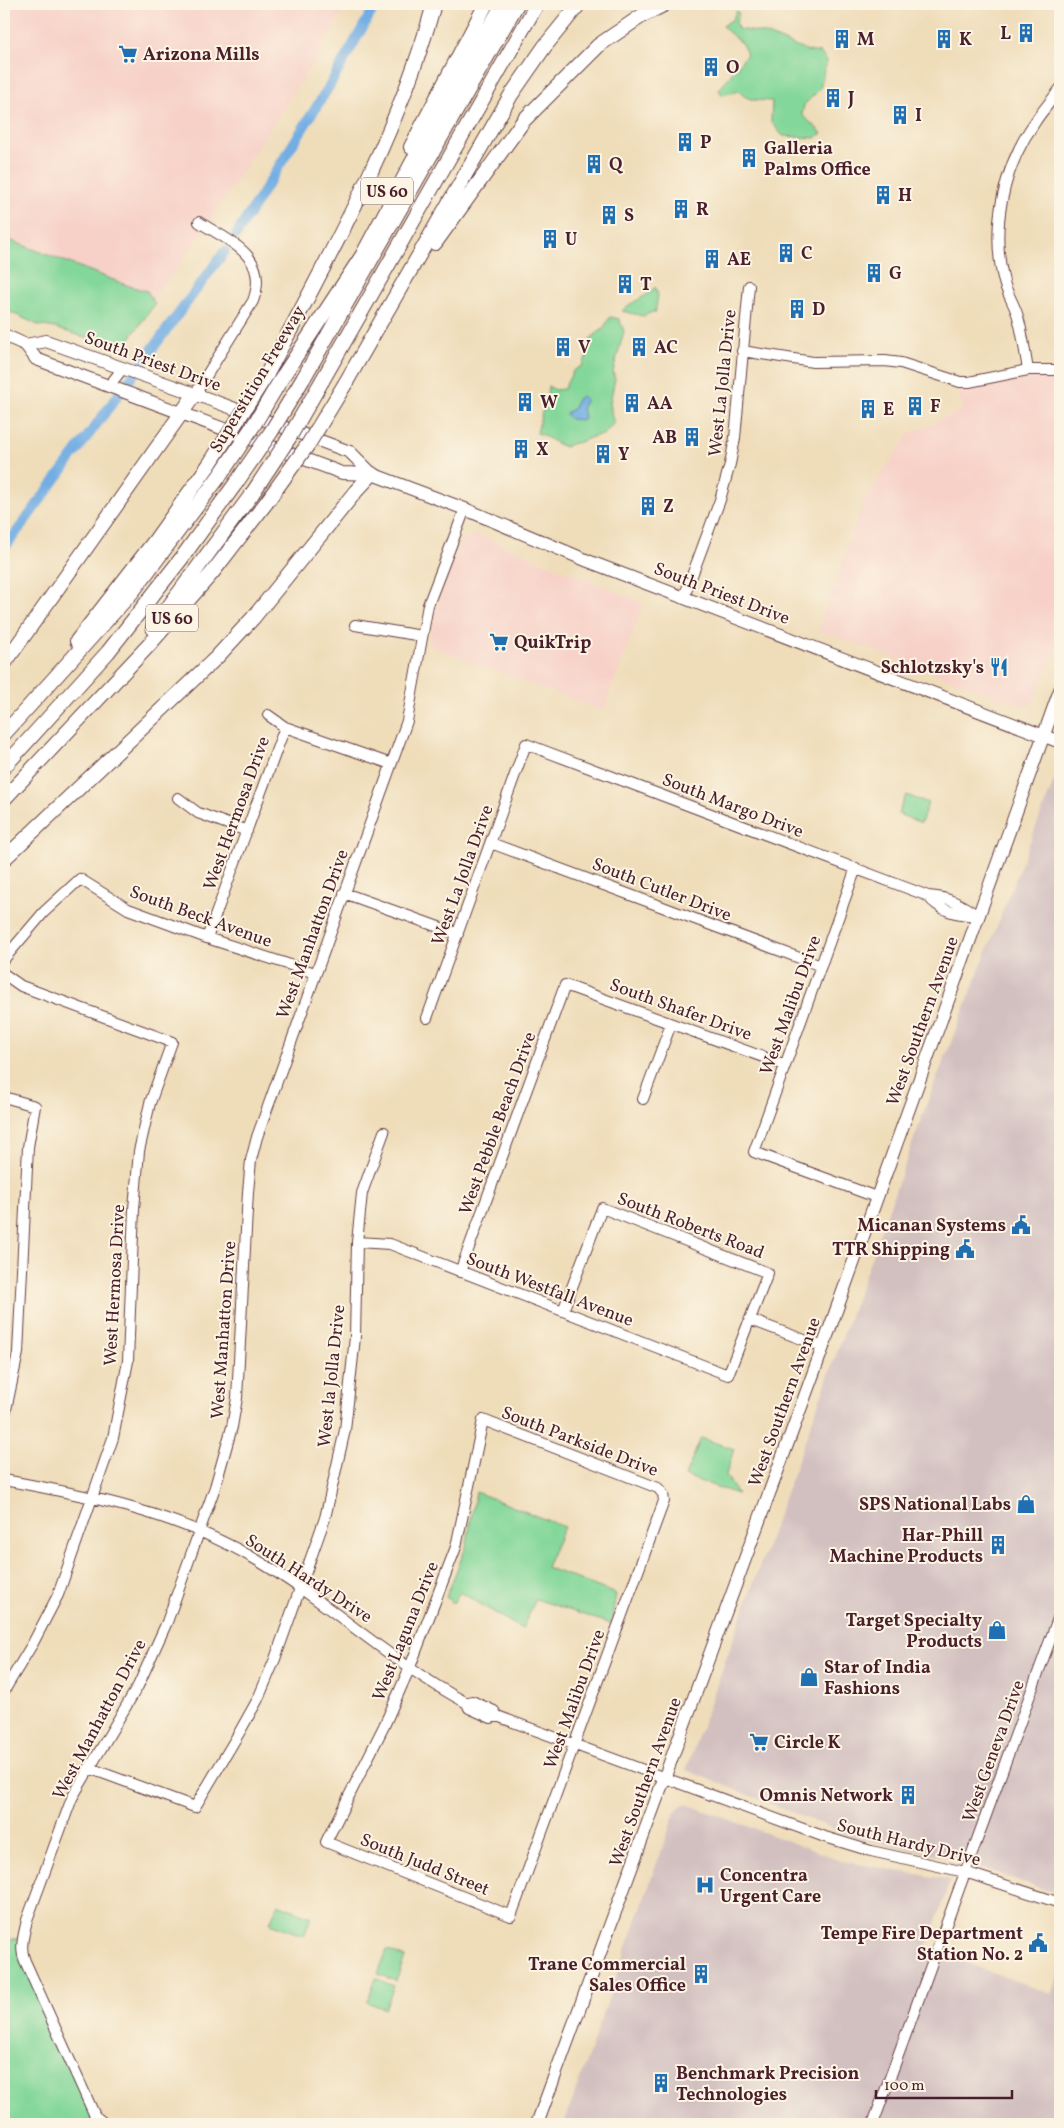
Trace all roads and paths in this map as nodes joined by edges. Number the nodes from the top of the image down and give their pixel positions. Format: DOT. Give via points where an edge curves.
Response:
graph roads {
  1 [pos="434,4"];
  2 [pos="486,4"];
  3 [pos="503,4"];
  4 [pos="517,4"];
  5 [pos="537,4"];
  6 [pos="579,4"];
  7 [pos="665,4"];
  8 [pos="1060,89"];
  9 [pos="199,222"];
  10 [pos="749,286"];
  11 [pos="389,308"];
  12 [pos="4,335"];
  13 [pos="26,345"];
  14 [pos="742,350"];
  15 [pos="125,369"];
  16 [pos="1028,370"];
  17 [pos="1060,370"];
  18 [pos="282,376"];
  19 [pos="111,387"];
  20 [pos="195,394"];
  21 [pos="181,413"];
  22 [pos="372,474"];
  23 [pos="465,509"];
  24 [pos="684,597"];
  25 [pos="355,625"];
  26 [pos="422,636"];
  27 [pos="4,664"];
  28 [pos="1060,690"];
  29 [pos="36,699"];
  30 [pos="268,715"];
  31 [pos="71,727"];
  32 [pos="285,727"];
  33 [pos="4,734"];
  34 [pos="1044,736"];
  35 [pos="1060,742"];
  36 [pos="526,744"];
  37 [pos="391,764"];
  38 [pos="4,767"];
  39 [pos="178,798"];
  40 [pos="4,799"];
  41 [pos="247,831"];
  42 [pos="491,843"];
  43 [pos="4,859"];
  44 [pos="856,868"];
  45 [pos="344,893"];
  46 [pos="979,916"];
  47 [pos="458,934"];
  48 [pos="207,938"];
  49 [pos="4,958"];
  50 [pos="821,966"];
  51 [pos="315,973"];
  52 [pos="4,974"];
  53 [pos="565,985"];
  54 [pos="427,1018"];
  55 [pos="671,1024"];
  56 [pos="786,1065"];
  57 [pos="4,1098"];
  58 [pos="643,1099"];
  59 [pos="384,1132"];
  60 [pos="876,1197"];
  61 [pos="357,1242"];
  62 [pos="460,1272"];
  63 [pos="563,1311"];
  64 [pos="750,1320"];
  65 [pos="822,1347"];
  66 [pos="4,1419"];
  67 [pos="483,1420"];
  68 [pos="4,1480"];
  69 [pos="663,1494"];
  70 [pos="93,1497"];
  71 [pos="200,1532"];
  72 [pos="300,1587"];
  73 [pos="1060,1613"];
  74 [pos="410,1667"];
  75 [pos="4,1691"];
  76 [pos="574,1746"];
  77 [pos="89,1768"];
  78 [pos="664,1779"];
  79 [pos="326,1842"];
  80 [pos="965,1872"];
  81 [pos="1060,1903"];
  82 [pos="511,1916"];
  83 [pos="105,2124"];
  84 [pos="537,2124"];
  85 [pos="872,2124"];
  1 -- 29 [label="highway, bridge" via="425,39 397,112 343,232 266,374 209,466"];
  2 -- 18 [label="highway, Superstition Freeway / US 60" via="371,221"];
  3 -- 18 [label="highway" via="362,256"];
  4 -- 38 [label="highway, bridge" via="271,432 181,559 108,652"];
  5 -- 31 [label="highway, bridge" via="289,438 252,494 158,621"];
  6 -- 11 [label="highway, US 60" via="511,95"];
  7 -- 11 [label="highway" via="600,45 524,120"];
  8 -- 16 [label="street" via="1022,144 1006,181 1000,218 998,250 1001,268 1004,284 1018,315"];
  9 -- 20 [label="street" via="248,256 257,275 256,293"];
  10 -- 14 [label="street, West La Jolla Drive"];
  11 -- 31 [label="highway, US 60, bridge" via="309,443 266,503 212,573"];
  12 -- 13 [label="main road, South Priest Drive"];
  13 -- 15 [label="main road, South Priest Drive" via="46,341"];
  13 -- 19 [label="main road, South Priest Drive" via="36,359"];
  14 -- 16 [label="street" via="813,362 901,363 960,382"];
  14 -- 24 [label="street, West La Jolla Drive" via="730,464"];
  15 -- 19 [label="street"];
  15 -- 20 [label="main road, South Priest Drive"];
  16 -- 17 [label="street"];
  18 -- 29 [label="highway, Superstition Freeway / US 60, bridge" via="221,474 133,591"];
  19 -- 21 [label="main road, South Priest Drive"];
  20 -- 21 [label="highway"];
  20 -- 22 [label="main road, South Priest Drive" via="350,452"];
  21 -- 22 [label="main road, South Priest Drive" via="342,473"];
  21 -- 27 [label="highway"];
  22 -- 23 [label="main road, South Priest Drive"];
  22 -- 43 [label="highway" via="217,657"];
  23 -- 24 [label="main road, South Priest Drive"];
  23 -- 26 [label="street, West Manhatton Drive" via="428,605"];
  24 -- 34 [label="main road, South Priest Drive"];
  25 -- 26 [label="street"];
  26 -- 37 [label="street, West Manhatton Drive" via="409,711"];
  28 -- 34 [label="main road, West Southern Avenue"];
  29 -- 33 [label="highway, Superstition Freeway / US 60"];
  30 -- 32 [label="street"];
  31 -- 40 [label="highway, US 60"];
  32 -- 37 [label="street"];
  32 -- 41 [label="street, West Hermosa Drive"];
  34 -- 35 [label="main road, South Priest Drive"];
  34 -- 46 [label="main road, West Southern Avenue"];
  36 -- 42 [label="street, West La Jolla Drive"];
  36 -- 44 [label="street, South Margo Drive"];
  37 -- 45 [label="street, West Manhatton Drive"];
  39 -- 41 [label="street" via="198,813"];
  41 -- 48 [label="street, West Hermosa Drive"];
  42 -- 47 [label="street, West La Jolla Drive"];
  42 -- 50 [label="street, South Cutler Drive"];
  44 -- 46 [label="street, South Margo Drive" via="928,896 962,904"];
  44 -- 50 [label="street, West Malibu Drive"];
  45 -- 47 [label="street"];
  45 -- 51 [label="street, West Manhatton Drive"];
  46 -- 60 [label="main road, West Southern Avenue"];
  47 -- 54 [label="street, West La Jolla Drive"];
  48 -- 49 [label="street, South Beck Avenue" via="128,909 80,879 44,912"];
  48 -- 51 [label="street, South Beck Avenue"];
  50 -- 56 [label="street, West Malibu Drive"];
  51 -- 71 [label="street, West Manhatton Drive" via="262,1118 252,1160 237,1398 232,1427"];
  52 -- 70 [label="street, West Hermosa Drive" via="21,986 172,1042 150,1103 139,1151 128,1360 113,1438"];
  53 -- 55 [label="street, South Shafer Drive"];
  53 -- 62 [label="street, West Pebble Beach Drive"];
  55 -- 56 [label="street, South Shafer Drive"];
  55 -- 58 [label="street"];
  56 -- 60 [label="street, West Malibu Drive" via="754,1152"];
  57 -- 66 [label="street" via="35,1106 28,1147 18,1353"];
  59 -- 61 [label="street, West la Jolla Drive" via="362,1193"];
  60 -- 65 [label="main road, West Southern Avenue"];
  61 -- 62 [label="street, South Westfall Avenue" via="390,1244"];
  61 -- 72 [label="street, West la Jolla Drive" via="355,1337 345,1430 325,1518"];
  62 -- 63 [label="street, South Westfall Avenue"];
  63 -- 64 [label="street, South Westfall Avenue" via="728,1375"];
  63 -- 64 [label="street, South Roberts Road" via="602,1208 768,1272"];
  64 -- 65 [label="street"];
  65 -- 78 [label="main road, West Southern Avenue"];
  67 -- 69 [label="street, South Parkside Drive" via="658,1488"];
  67 -- 74 [label="street, West Laguna Drive" via="456,1547"];
  68 -- 70 [label="street, South Hardy Drive"];
  69 -- 76 [label="street, West Malibu Drive" via="661,1510"];
  70 -- 71 [label="street, South Hardy Drive" via="149,1512"];
  70 -- 75 [label="street, West Hermosa Drive" via="58,1595"];
  71 -- 72 [label="street, South Hardy Drive" via="253,1558"];
  71 -- 77 [label="street, West Manhatton Drive" via="167,1622 138,1686"];
  72 -- 74 [label="street, South Hardy Drive"];
  72 -- 77 [label="street, West la Jolla Drive" via="258,1699 195,1807"];
  73 -- 80 [label="street, West Geneva Drive"];
  74 -- 76 [label="street, South Hardy Drive" via="467,1703 472,1701 494,1711 497,1716"];
  74 -- 79 [label="street, West Laguna Drive" via="376,1744"];
  76 -- 78 [label="street, South Hardy Drive"];
  76 -- 82 [label="street, West Malibu Drive"];
  77 -- 83 [label="street, West Manhatton Drive" via="72,1798 27,1920 22,1955 94,2116"];
  78 -- 80 [label="street, South Hardy Drive" via="825,1838"];
  78 -- 84 [label="main road, West Southern Avenue"];
  79 -- 82 [label="street, South Judd Street"];
  80 -- 81 [label="street, South Hardy Drive"];
  80 -- 85 [label="street, West Geneva Drive"];
}
